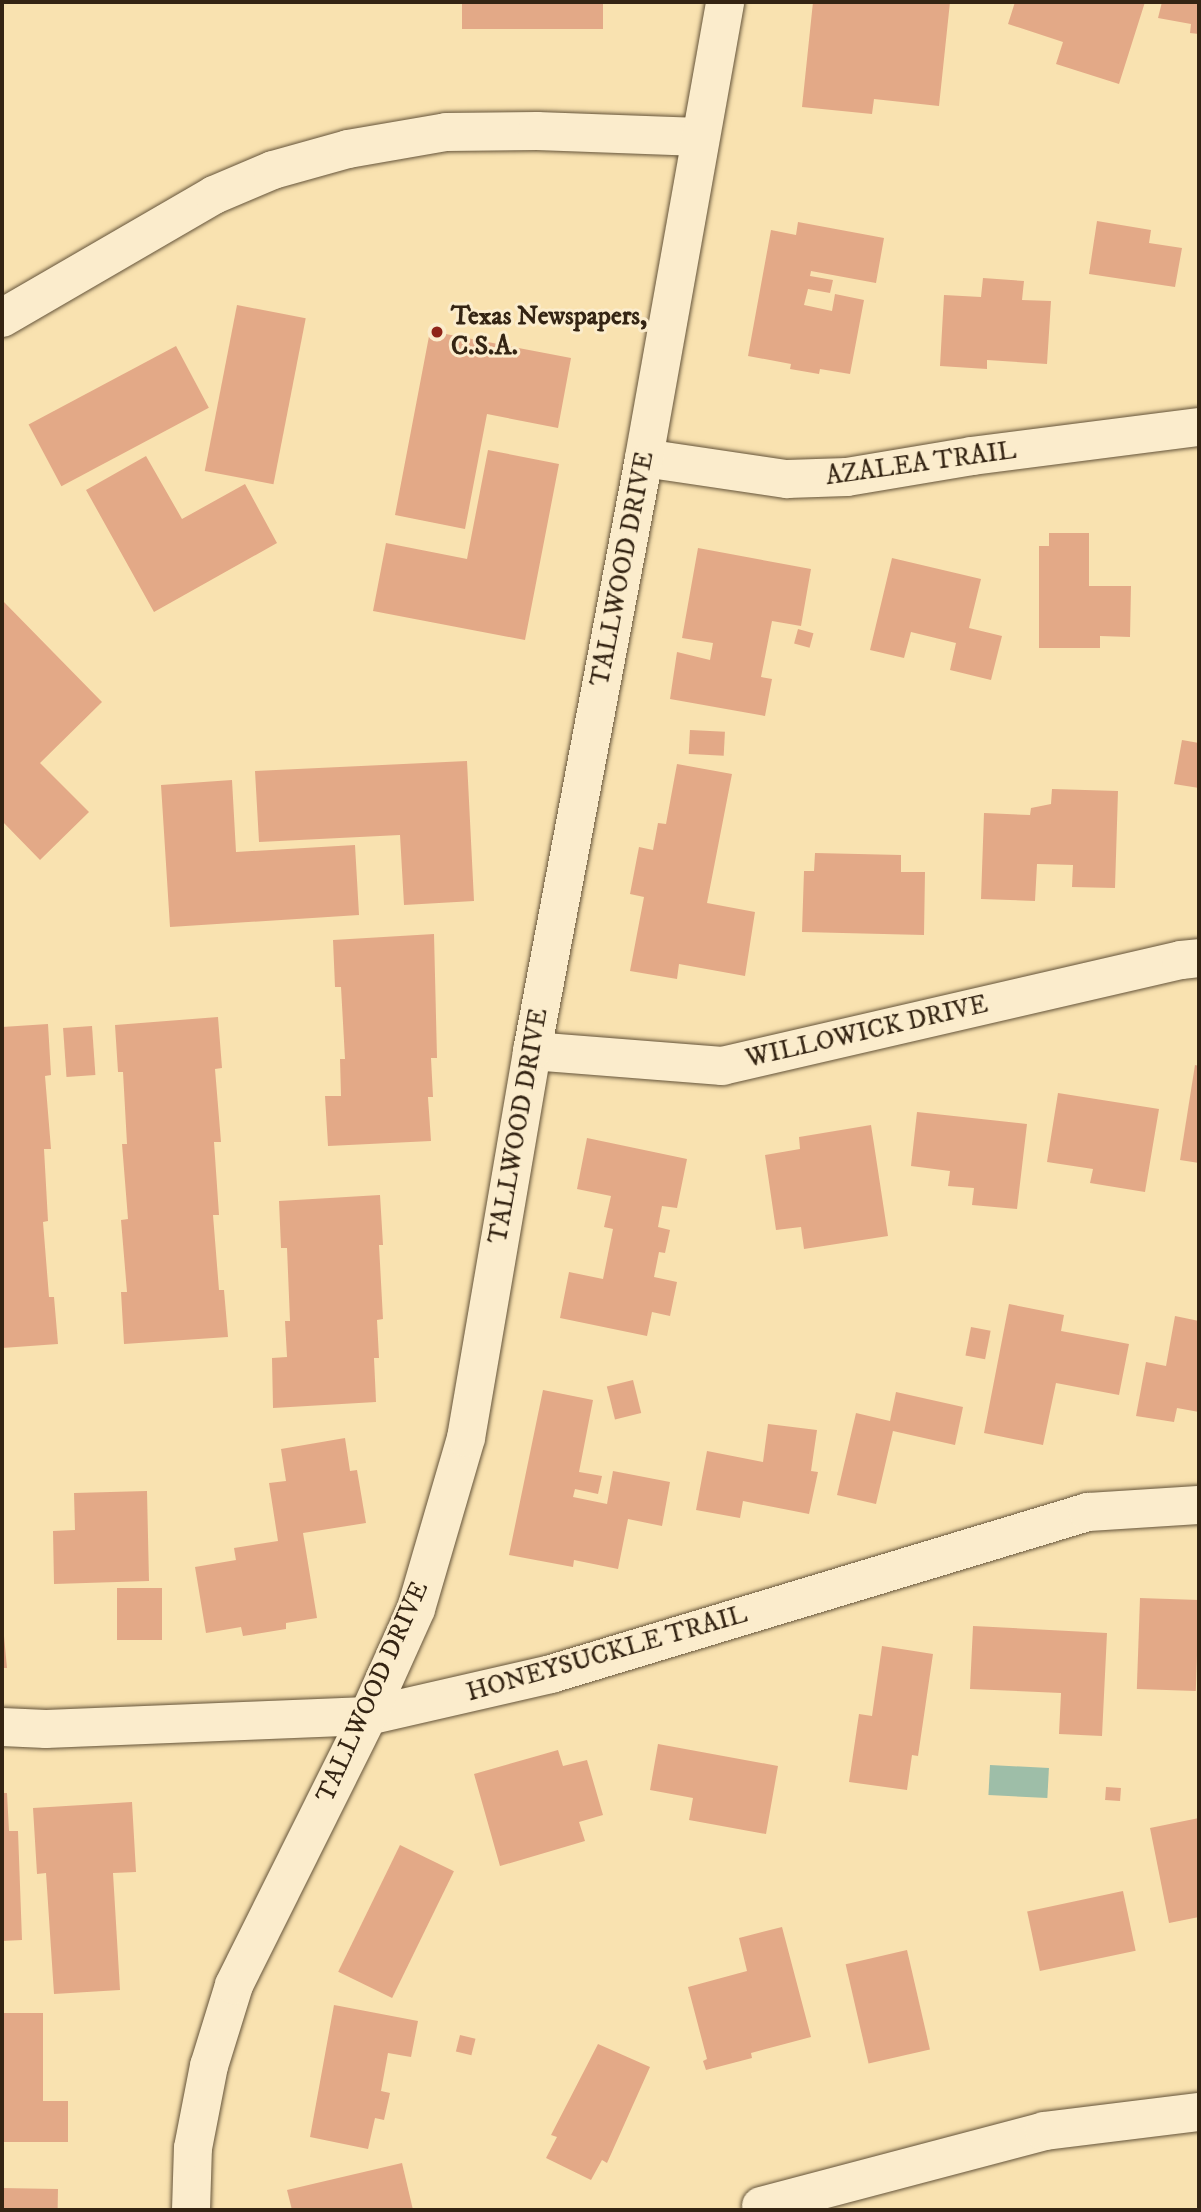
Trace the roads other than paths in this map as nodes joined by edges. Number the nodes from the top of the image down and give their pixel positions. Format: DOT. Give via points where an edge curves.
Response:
graph roads {
  1 [pos="725,2"];
  2 [pos="700,137"];
  3 [pos="2,318"];
  4 [pos="1199,427"];
  5 [pos="644,458"];
  6 [pos="1199,958"];
  7 [pos="532,1051"];
  8 [pos="1199,1505"];
  9 [pos="368,1716"];
  10 [pos="2,1727"];
  11 [pos="1199,2112"];
  12 [pos="761,2206"];
  13 [pos="191,2210"];
  1 -- 2 [label="street, TALLWOOD DRIVE"];
  2 -- 3 [label="street" via="446,132 348,149 273,170 214,195"];
  2 -- 5 [label="street, TALLWOOD DRIVE"];
  4 -- 5 [label="street, AZALEA TRAIL" via="848,477 787,479"];
  5 -- 7 [label="street, TALLWOOD DRIVE"];
  6 -- 7 [label="street, WILLOWICK DRIVE" via="722,1066"];
  7 -- 9 [label="street, TALLWOOD DRIVE" via="466,1438 416,1609"];
  8 -- 9 [label="street, HONEYSUCKLE TRAIL" via="1088,1513 551,1674"];
  9 -- 10 [label="street, HONEYSUCKLE TRAIL"];
  9 -- 13 [label="street, TALLWOOD DRIVE" via="234,1984 209,2066 193,2148"];
  11 -- 12 [label="street" via="1044,2131"];
}
